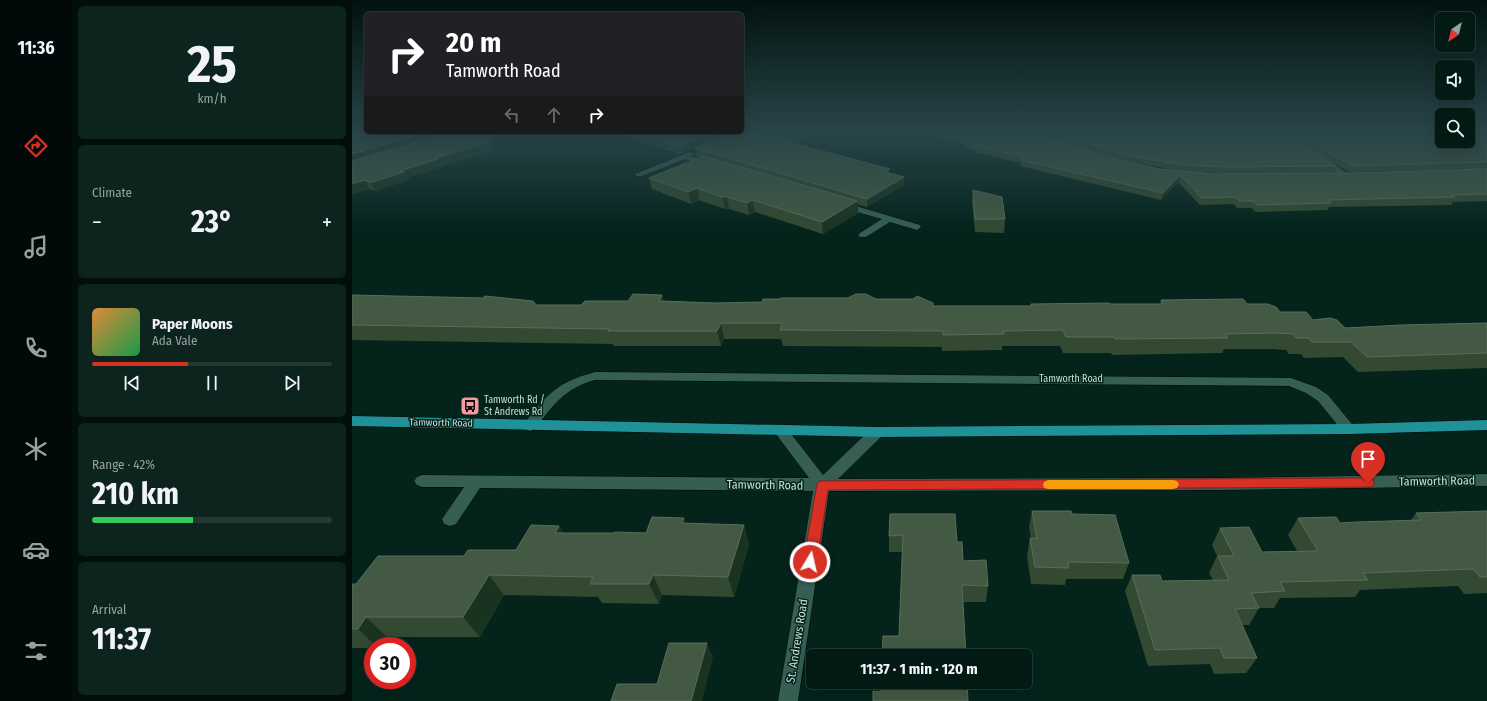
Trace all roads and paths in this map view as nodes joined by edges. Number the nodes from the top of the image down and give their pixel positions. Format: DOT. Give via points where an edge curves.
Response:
graph roads {
  1 [pos="662,165"];
  2 [pos="710,165"];
  3 [pos="1330,165"];
  4 [pos="714,166"];
  5 [pos="639,174"];
  6 [pos="1332,176"];
  7 [pos="836,203"];
  8 [pos="889,219"];
  9 [pos="917,227"];
  10 [pos="862,235"];
  11 [pos="352,421"];
  12 [pos="530,426"];
  13 [pos="1487,426"];
  14 [pos="1349,429"];
  15 [pos="780,430"];
  16 [pos="877,432"];
  17 [pos="1487,480"];
  18 [pos="422,481"];
  19 [pos="476,482"];
  20 [pos="822,485"];
  21 [pos="450,519"];
  22 [pos="788,701"];
  1 -- 5 [label="street"];
  2 -- 4 [label="street"];
  3 -- 6 [label="street" via="1351,176"];
  7 -- 8 [label="street"];
  8 -- 9 [label="street"];
  8 -- 10 [label="street"];
  11 -- 12 [label="main road, Tamworth Road"];
  12 -- 14 [label="street, Tamworth Road" via="549,401 564,387 595,376 1291,382 1312,390 1323,398"];
  12 -- 15 [label="main road, Tamworth Road"];
  13 -- 14 [label="main road, Tamworth Road"];
  14 -- 16 [label="main road, Tamworth Road"];
  15 -- 16 [label="main road, Tamworth Road"];
  15 -- 20 [label="street"];
  16 -- 20 [label="street"];
  17 -- 20 [label="street, Tamworth Road" via="1294,484"];
  18 -- 19 [label="street, Tamworth Road"];
  19 -- 20 [label="street, Tamworth Road"];
  19 -- 21 [label="street"];
  20 -- 22 [label="street, St. Andrews Road"];
}
